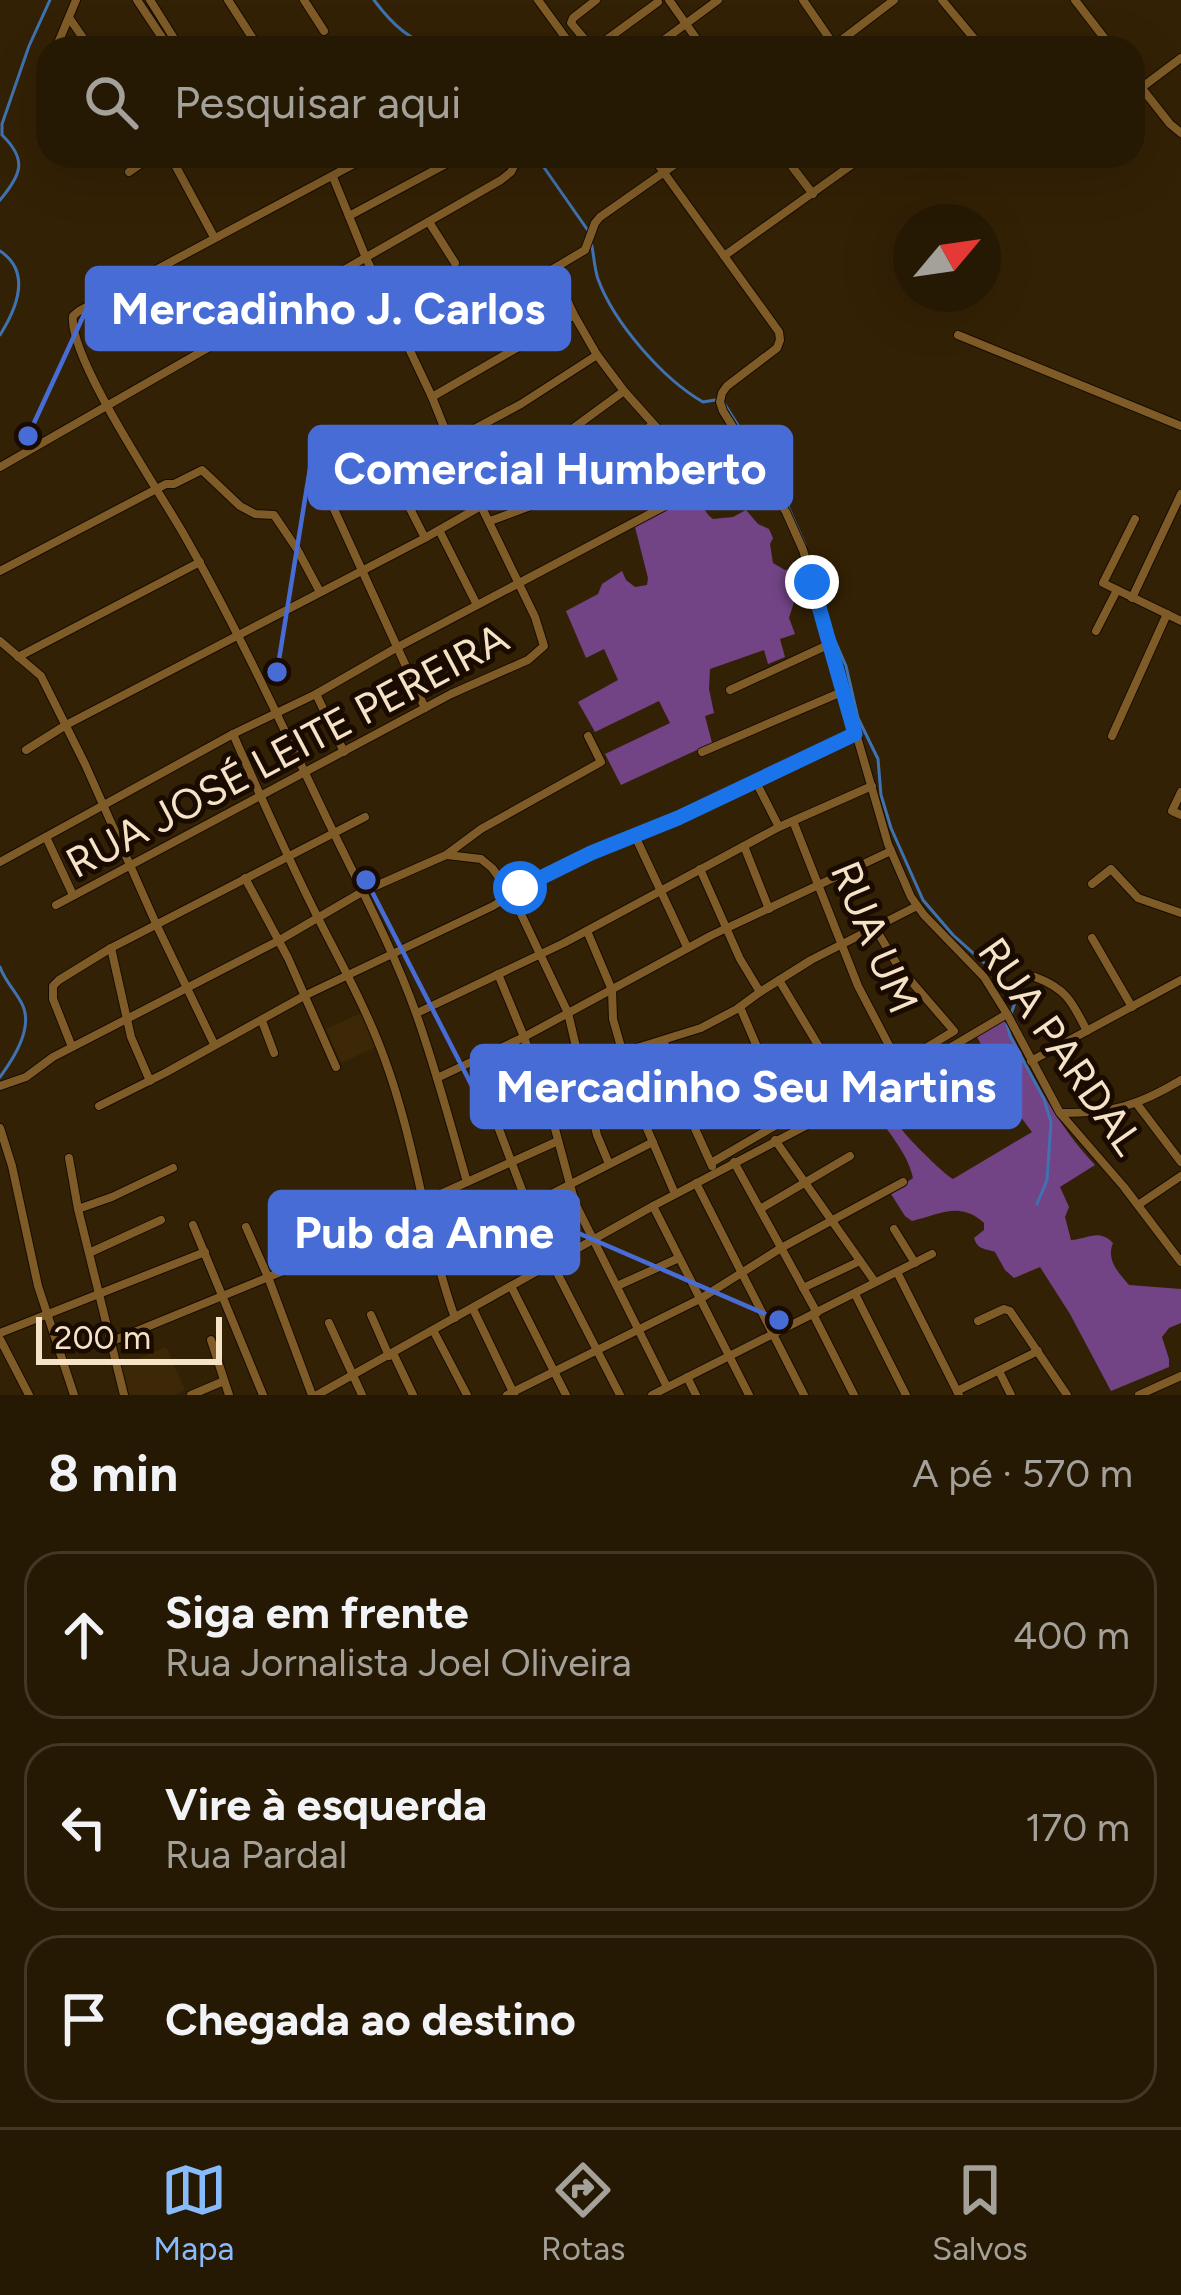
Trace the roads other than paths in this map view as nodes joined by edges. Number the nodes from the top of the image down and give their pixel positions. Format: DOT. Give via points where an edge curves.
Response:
graph roads {
  1 [pos="76,0"];
  2 [pos="137,0"];
  3 [pos="150,0"];
  4 [pos="228,0"];
  5 [pos="304,0"];
  6 [pos="538,0"];
  7 [pos="596,0"];
  8 [pos="718,0"];
  9 [pos="803,0"];
  10 [pos="894,0"];
  11 [pos="943,0"];
  12 [pos="1076,0"];
  13 [pos="663,1"];
  14 [pos="69,17"];
  15 [pos="686,24"];
  16 [pos="575,28"];
  17 [pos="324,31"];
  18 [pos="61,36"];
  19 [pos="82,36"];
  20 [pos="161,36"];
  21 [pos="172,36"];
  22 [pos="251,36"];
  23 [pos="564,36"];
  24 [pos="579,36"];
  25 [pos="603,36"];
  26 [pos="670,36"];
  27 [pos="694,36"];
  28 [pos="827,36"];
  29 [pos="848,36"];
  30 [pos="972,36"];
  31 [pos="1103,36"];
  32 [pos="1181,58"];
  33 [pos="1145,77"];
  34 [pos="1145,93"];
  35 [pos="1181,134"];
  36 [pos="135,168"];
  37 [pos="177,168"];
  38 [pos="348,168"];
  39 [pos="439,168"];
  40 [pos="511,168"];
  41 [pos="660,168"];
  42 [pos="671,168"];
  43 [pos="793,168"];
  44 [pos="848,168"];
  45 [pos="129,172"];
  46 [pos="664,173"];
  47 [pos="333,177"];
  48 [pos="813,194"];
  49 [pos="349,216"];
  50 [pos="428,222"];
  51 [pos="214,237"];
  52 [pos="724,256"];
  53 [pos="366,258"];
  54 [pos="454,263"];
  55 [pos="553,270"];
  56 [pos="574,315"];
  57 [pos="958,334"];
  58 [pos="410,349"];
  59 [pos="597,355"];
  60 [pos="624,391"];
  61 [pos="432,397"];
  62 [pos="108,406"];
  63 [pos="652,424"];
  64 [pos="1181,426"];
  65 [pos="450,442"];
  66 [pos="752,460"];
  67 [pos="0,467"];
  68 [pos="470,483"];
  69 [pos="162,486"];
  70 [pos="701,486"];
  71 [pos="401,491"];
  72 [pos="1181,494"];
  73 [pos="328,496"];
  74 [pos="481,506"];
  75 [pos="1136,519"];
  76 [pos="490,521"];
  77 [pos="440,530"];
  78 [pos="425,538"];
  79 [pos="200,562"];
  80 [pos="0,571"];
  81 [pos="362,572"];
  82 [pos="518,584"];
  83 [pos="1117,590"];
  84 [pos="320,592"];
  85 [pos="1132,598"];
  86 [pos="477,605"];
  87 [pos="1167,614"];
  88 [pos="1181,620"];
  89 [pos="1096,631"];
  90 [pos="239,636"];
  91 [pos="0,641"];
  92 [pos="830,644"];
  93 [pos="397,648"];
  94 [pos="18,657"];
  95 [pos="730,690"];
  96 [pos="844,691"];
  97 [pos="316,694"];
  98 [pos="424,708"];
  99 [pos="277,711"];
  100 [pos="66,725"];
  101 [pos="232,734"];
  102 [pos="855,734"];
  103 [pos="588,736"];
  104 [pos="1112,736"];
  105 [pos="26,750"];
  106 [pos="344,752"];
  107 [pos="703,752"];
  108 [pos="306,774"];
  109 [pos="756,782"];
  110 [pos="872,786"];
  111 [pos="1181,791"];
  112 [pos="261,797"];
  113 [pos="103,805"];
  114 [pos="1181,815"];
  115 [pos="364,817"];
  116 [pos="794,821"];
  117 [pos="779,827"];
  118 [pos="334,833"];
  119 [pos="635,836"];
  120 [pos="46,837"];
  121 [pos="744,846"];
  122 [pos="891,851"];
  123 [pos="446,855"];
  124 [pos="287,856"];
  125 [pos="0,862"];
  126 [pos="130,865"];
  127 [pos="700,869"];
  128 [pos="245,878"];
  129 [pos="1092,884"];
  130 [pos="820,885"];
  131 [pos="362,892"];
  132 [pos="661,892"];
  133 [pos="73,895"];
  134 [pos="512,895"];
  135 [pos="56,905"];
  136 [pos="917,906"];
  137 [pos="769,909"];
  138 [pos="1181,913"];
  139 [pos="317,916"];
  140 [pos="158,926"];
  141 [pos="875,928"];
  142 [pos="727,929"];
  143 [pos="587,931"];
  144 [pos="1092,938"];
  145 [pos="278,941"];
  146 [pos="842,943"];
  147 [pos="687,947"];
  148 [pos="111,948"];
  149 [pos="391,953"];
  150 [pos="541,954"];
  151 [pos="498,974"];
  152 [pos="350,975"];
  153 [pos="1035,977"];
  154 [pos="779,980"];
  155 [pos="1181,980"];
  156 [pos="187,988"];
  157 [pos="612,990"];
  158 [pos="760,992"];
  159 [pos="304,996"];
  160 [pos="740,1007"];
  161 [pos="1132,1007"];
  162 [pos="416,1013"];
  163 [pos="568,1013"];
  164 [pos="1007,1014"];
  165 [pos="126,1017"];
  166 [pos="262,1021"];
  167 [pos="1087,1031"];
  168 [pos="524,1037"];
  169 [pos="664,1042"];
  170 [pos="214,1044"];
  171 [pos="72,1047"];
  172 [pos="624,1052"];
  173 [pos="274,1053"];
  174 [pos="824,1053"];
  175 [pos="1030,1061"];
  176 [pos="910,1065"];
  177 [pos="336,1067"];
  178 [pos="582,1070"];
  179 [pos="437,1078"];
  180 [pos="1181,1080"];
  181 [pos="150,1081"];
  182 [pos="772,1082"];
  183 [pos="0,1086"];
  184 [pos="541,1086"];
  185 [pos="848,1095"];
  186 [pos="488,1100"];
  187 [pos="1137,1104"];
  188 [pos="99,1106"];
  189 [pos="686,1109"];
  190 [pos="1060,1113"];
  191 [pos="790,1118"];
  192 [pos="0,1128"];
  193 [pos="796,1129"];
  194 [pos="775,1140"];
  195 [pos="558,1141"];
  196 [pos="653,1142"];
  197 [pos="850,1156"];
  198 [pos="69,1158"];
  199 [pos="512,1162"];
  200 [pos="734,1162"];
  201 [pos="1181,1162"];
  202 [pos="609,1165"];
  203 [pos="173,1168"];
  204 [pos="713,1168"];
  205 [pos="1179,1181"];
  206 [pos="467,1182"];
  207 [pos="903,1182"];
  208 [pos="695,1183"];
  209 [pos="805,1183"];
  210 [pos="569,1185"];
  211 [pos="675,1194"];
  212 [pos="423,1202"];
  213 [pos="1138,1205"];
  214 [pos="528,1206"];
  215 [pos="653,1206"];
  216 [pos="78,1209"];
  217 [pos="760,1209"];
  218 [pos="161,1220"];
  219 [pos="832,1222"];
  220 [pos="194,1225"];
  221 [pos="246,1227"];
  222 [pos="894,1229"];
  223 [pos="594,1240"];
  224 [pos="434,1245"];
  225 [pos="782,1248"];
  226 [pos="206,1252"];
  227 [pos="89,1253"];
  228 [pos="932,1254"];
  229 [pos="680,1258"];
  230 [pos="860,1261"];
  231 [pos="1181,1262"];
  232 [pos="552,1263"];
  233 [pos="915,1263"];
  234 [pos="298,1265"];
  235 [pos="897,1272"];
  236 [pos="743,1274"];
  237 [pos="268,1277"];
  238 [pos="875,1282"];
  239 [pos="511,1286"];
  240 [pos="617,1286"];
  241 [pos="803,1288"];
  242 [pos="224,1294"];
  243 [pos="855,1294"];
  244 [pos="99,1296"];
  245 [pos="700,1299"];
  246 [pos="473,1309"];
  247 [pos="815,1313"];
  248 [pos="371,1315"];
  249 [pos="47,1317"];
  250 [pos="455,1318"];
  251 [pos="978,1321"];
  252 [pos="329,1324"];
  253 [pos="433,1330"];
  254 [pos="639,1330"];
  255 [pos="774,1334"];
  256 [pos="0,1336"];
  257 [pos="211,1340"];
  258 [pos="110,1342"];
  259 [pos="597,1350"];
  260 [pos="1038,1351"];
  261 [pos="391,1354"];
  262 [pos="729,1356"];
  263 [pos="999,1371"];
  264 [pos="554,1372"];
  265 [pos="353,1376"];
  266 [pos="1181,1376"];
  267 [pos="687,1377"];
  268 [pos="224,1381"];
  269 [pos="668,1387"];
  270 [pos="958,1393"];
  271 [pos="512,1394"];
  272 [pos="29,1395"];
  273 [pos="74,1395"];
  274 [pos="124,1395"];
  275 [pos="190,1395"];
  276 [pos="229,1395"];
  277 [pos="263,1395"];
  278 [pos="314,1395"];
  279 [pos="362,1395"];
  280 [pos="413,1395"];
  281 [pos="466,1395"];
  282 [pos="566,1395"];
  283 [pos="620,1395"];
  284 [pos="652,1395"];
  285 [pos="696,1395"];
  286 [pos="749,1395"];
  287 [pos="804,1395"];
  288 [pos="854,1395"];
  289 [pos="906,1395"];
  290 [pos="1011,1395"];
  291 [pos="1067,1395"];
  292 [pos="1139,1395"];
  1 -- 14 [label="street"];
  2 -- 20 [label="street"];
  3 -- 21 [label="street"];
  4 -- 22 [label="street"];
  5 -- 17 [label="street"];
  6 -- 23 [label="street"];
  7 -- 16 [label="street" via="573,18"];
  8 -- 15 [label="street"];
  9 -- 28 [label="street"];
  10 -- 29 [label="street"];
  11 -- 30 [label="street"];
  12 -- 31 [label="street"];
  13 -- 15 [label="street"];
  13 -- 25 [label="street"];
  14 -- 18 [label="street"];
  14 -- 19 [label="street"];
  15 -- 26 [label="street"];
  15 -- 27 [label="street"];
  16 -- 23 [label="street"];
  16 -- 24 [label="street"];
  32 -- 33 [label="street"];
  34 -- 35 [label="street"];
  36 -- 45 [label="street"];
  37 -- 51 [label="street"];
  38 -- 47 [label="street"];
  39 -- 49 [label="street"];
  40 -- 50 [label="street"];
  41 -- 46 [label="street, RUA PARDAL"];
  42 -- 46 [label="street"];
  43 -- 48 [label="street"];
  44 -- 48 [label="street"];
  46 -- 52 [label="street, RUA PARDAL"];
  46 -- 55 [label="street" via="601,217 589,247"];
  47 -- 49 [label="street"];
  47 -- 51 [label="street"];
  48 -- 52 [label="street"];
  49 -- 53 [label="street"];
  50 -- 53 [label="street"];
  50 -- 54 [label="street"];
  51 -- 62 [label="street" via="74,316"];
  52 -- 66 [label="street, RUA PARDAL" via="780,336 777,348 722,393 723,411"];
  53 -- 58 [label="street"];
  53 -- 62 [label="street"];
  55 -- 56 [label="street"];
  55 -- 58 [label="street"];
  56 -- 59 [label="street"];
  56 -- 61 [label="street"];
  57 -- 64 [label="street"];
  58 -- 61 [label="street"];
  59 -- 60 [label="street"];
  59 -- 65 [label="street"];
  60 -- 63 [label="street"];
  60 -- 68 [label="street" via="568,432"];
  61 -- 65 [label="street"];
  62 -- 67 [label="street"];
  62 -- 69 [label="street"];
  63 -- 70 [label="street"];
  63 -- 76 [label="street" via="608,470"];
  65 -- 68 [label="street"];
  66 -- 70 [label="street"];
  66 -- 92 [label="street, RUA PARDAL" via="794,529"];
  68 -- 74 [label="street"];
  69 -- 79 [label="street"];
  69 -- 80 [label="street"];
  69 -- 84 [label="street" via="202,470 249,512 274,515"];
  70 -- 82 [label="street"];
  71 -- 78 [label="street"];
  72 -- 85 [label="street"];
  73 -- 81 [label="street"];
  74 -- 76 [label="street"];
  74 -- 77 [label="street"];
  75 -- 83 [label="street" via="1103,583"];
  76 -- 82 [label="street"];
  77 -- 78 [label="street"];
  77 -- 86 [label="street"];
  78 -- 81 [label="street"];
  79 -- 90 [label="street"];
  79 -- 94 [label="street"];
  81 -- 84 [label="street"];
  81 -- 93 [label="street"];
  82 -- 86 [label="street"];
  82 -- 98 [label="street, RUA JOSÉ LEITE PEREIRA" via="544,646"];
  83 -- 85 [label="street"];
  83 -- 89 [label="street"];
  84 -- 90 [label="street"];
  85 -- 87 [label="street"];
  86 -- 93 [label="street"];
  87 -- 88 [label="street"];
  87 -- 104 [label="street"];
  90 -- 99 [label="street"];
  90 -- 100 [label="street"];
  91 -- 94 [label="street"];
  92 -- 95 [label="street"];
  92 -- 96 [label="street, RUA PARDAL"];
  93 -- 97 [label="street"];
  93 -- 98 [label="street"];
  94 -- 100 [label="street" via="41,676"];
  96 -- 102 [label="street, RUA PARDAL"];
  96 -- 107 [label="street"];
  97 -- 99 [label="street"];
  97 -- 106 [label="street"];
  98 -- 106 [label="street, RUA JOSÉ LEITE PEREIRA"];
  99 -- 101 [label="street"];
  99 -- 108 [label="street"];
  100 -- 105 [label="street"];
  100 -- 113 [label="street"];
  101 -- 112 [label="street"];
  101 -- 113 [label="street"];
  102 -- 109 [label="street"];
  102 -- 110 [label="street, RUA PARDAL"];
  103 -- 123 [label="street" via="601,762"];
  106 -- 108 [label="street, RUA JOSÉ LEITE PEREIRA"];
  108 -- 112 [label="street, RUA JOSÉ LEITE PEREIRA"];
  108 -- 118 [label="street"];
  109 -- 117 [label="street, RUA UM"];
  109 -- 119 [label="street"];
  110 -- 116 [label="street"];
  110 -- 122 [label="street, RUA PARDAL"];
  111 -- 114 [label="street" via="1172,811"];
  112 -- 124 [label="street"];
  112 -- 126 [label="street, RUA JOSÉ LEITE PEREIRA"];
  113 -- 120 [label="street"];
  113 -- 126 [label="street"];
  115 -- 118 [label="street"];
  116 -- 117 [label="street"];
  116 -- 130 [label="street, RUA UM"];
  117 -- 121 [label="street"];
  118 -- 124 [label="street"];
  118 -- 131 [label="street"];
  119 -- 132 [label="street"];
  119 -- 134 [label="street"];
  120 -- 125 [label="street"];
  120 -- 133 [label="street"];
  121 -- 127 [label="street"];
  121 -- 137 [label="street"];
  122 -- 130 [label="street"];
  122 -- 136 [label="street, RUA PARDAL"];
  123 -- 131 [label="street"];
  123 -- 134 [label="street" via="481,859"];
  124 -- 128 [label="street"];
  124 -- 139 [label="street"];
  126 -- 133 [label="street, RUA JOSÉ LEITE PEREIRA"];
  126 -- 140 [label="street"];
  127 -- 132 [label="street"];
  127 -- 142 [label="street"];
  128 -- 140 [label="street"];
  128 -- 145 [label="street"];
  129 -- 138 [label="street" via="1111,868 1138,898"];
  130 -- 137 [label="street"];
  130 -- 146 [label="street, RUA UM"];
  131 -- 139 [label="street"];
  131 -- 149 [label="street"];
  132 -- 143 [label="street"];
  132 -- 147 [label="street"];
  133 -- 135 [label="street, RUA JOSÉ LEITE PEREIRA"];
  134 -- 149 [label="street"];
  134 -- 150 [label="street"];
  136 -- 141 [label="street"];
  136 -- 164 [label="street, RUA PARDAL"];
  137 -- 142 [label="street"];
  139 -- 145 [label="street"];
  139 -- 152 [label="street"];
  140 -- 148 [label="street"];
  140 -- 156 [label="street"];
  141 -- 146 [label="street"];
  141 -- 176 [label="street" via="954,1031"];
  142 -- 147 [label="street"];
  142 -- 158 [label="street"];
  143 -- 150 [label="street"];
  143 -- 157 [label="street"];
  144 -- 161 [label="street"];
  145 -- 156 [label="street"];
  145 -- 159 [label="street"];
  146 -- 154 [label="street"];
  146 -- 176 [label="street, RUA UM" via="893,1053"];
  147 -- 157 [label="street"];
  148 -- 165 [label="street"];
  148 -- 171 [label="street" via="53,986"];
  149 -- 152 [label="street"];
  149 -- 162 [label="street"];
  150 -- 151 [label="street"];
  150 -- 163 [label="street"];
  151 -- 162 [label="street"];
  151 -- 168 [label="street"];
  152 -- 159 [label="street"];
  152 -- 212 [label="street" via="400,1103"];
  153 -- 167 [label="street" via="1065,992"];
  154 -- 158 [label="street"];
  154 -- 174 [label="street"];
  155 -- 161 [label="street"];
  156 -- 165 [label="street"];
  156 -- 170 [label="street"];
  157 -- 163 [label="street"];
  157 -- 172 [label="street"];
  158 -- 160 [label="street"];
  159 -- 166 [label="street"];
  159 -- 177 [label="street"];
  160 -- 169 [label="street"];
  160 -- 182 [label="street"];
  161 -- 167 [label="street"];
  162 -- 179 [label="street"];
  163 -- 168 [label="street"];
  163 -- 178 [label="street"];
  164 -- 175 [label="street, RUA PARDAL"];
  164 -- 176 [label="street"];
  165 -- 171 [label="street"];
  165 -- 181 [label="street"];
  166 -- 170 [label="street"];
  166 -- 173 [label="street"];
  167 -- 175 [label="street"];
  168 -- 179 [label="street"];
  168 -- 184 [label="street"];
  169 -- 172 [label="street"];
  169 -- 189 [label="street"];
  170 -- 181 [label="street"];
  171 -- 183 [label="street"];
  172 -- 178 [label="street"];
  172 -- 196 [label="street"];
  174 -- 182 [label="street"];
  174 -- 185 [label="street"];
  175 -- 190 [label="street, RUA PARDAL"];
  176 -- 185 [label="street"];
  176 -- 193 [label="street"];
  178 -- 184 [label="street"];
  178 -- 202 [label="street"];
  179 -- 206 [label="street"];
  180 -- 187 [label="street"];
  181 -- 188 [label="street"];
  182 -- 189 [label="street"];
  184 -- 195 [label="street"];
  185 -- 191 [label="street"];
  186 -- 199 [label="street"];
  187 -- 190 [label="street"];
  187 -- 201 [label="street"];
  189 -- 204 [label="street"];
  190 -- 213 [label="street, RUA PARDAL"];
  191 -- 193 [label="street"];
  191 -- 204 [label="street"];
  192 -- 249 [label="street"];
  193 -- 194 [label="street"];
  194 -- 200 [label="street"];
  194 -- 209 [label="street"];
  195 -- 199 [label="street"];
  195 -- 210 [label="street"];
  196 -- 202 [label="street"];
  196 -- 211 [label="street"];
  197 -- 209 [label="street"];
  198 -- 216 [label="street"];
  199 -- 206 [label="street"];
  199 -- 214 [label="street"];
  200 -- 204 [label="street"];
  200 -- 217 [label="street"];
  202 -- 210 [label="street"];
  203 -- 216 [label="street"];
  204 -- 208 [label="street"];
  205 -- 213 [label="street"];
  206 -- 212 [label="street"];
  207 -- 219 [label="street"];
  208 -- 211 [label="street"];
  208 -- 236 [label="street"];
  209 -- 217 [label="street"];
  209 -- 219 [label="street"];
  210 -- 214 [label="street"];
  210 -- 223 [label="street"];
  211 -- 215 [label="street"];
  212 -- 224 [label="street"];
  213 -- 231 [label="street, RUA PARDAL"];
  214 -- 224 [label="street"];
  214 -- 232 [label="street"];
  215 -- 223 [label="street"];
  215 -- 229 [label="street"];
  216 -- 227 [label="street"];
  217 -- 225 [label="street"];
  218 -- 227 [label="street"];
  219 -- 225 [label="street"];
  219 -- 230 [label="street"];
  220 -- 226 [label="street"];
  221 -- 237 [label="street"];
  222 -- 233 [label="street"];
  223 -- 232 [label="street"];
  223 -- 240 [label="street"];
  224 -- 250 [label="street"];
  225 -- 236 [label="street"];
  225 -- 241 [label="street"];
  226 -- 242 [label="street"];
  226 -- 244 [label="street"];
  227 -- 244 [label="street"];
  228 -- 233 [label="street"];
  229 -- 240 [label="street"];
  229 -- 245 [label="street"];
  230 -- 238 [label="street"];
  230 -- 241 [label="street"];
  232 -- 239 [label="street"];
  232 -- 259 [label="street"];
  233 -- 235 [label="street"];
  234 -- 237 [label="street"];
  235 -- 238 [label="street"];
  235 -- 270 [label="street"];
  236 -- 245 [label="street"];
  236 -- 255 [label="street"];
  237 -- 242 [label="street"];
  237 -- 278 [label="street"];
  238 -- 243 [label="street"];
  239 -- 246 [label="street"];
  239 -- 264 [label="street"];
  240 -- 254 [label="street"];
  241 -- 247 [label="street"];
  242 -- 258 [label="street"];
  242 -- 277 [label="street"];
  243 -- 247 [label="street"];
  243 -- 289 [label="street"];
  244 -- 249 [label="street"];
  244 -- 258 [label="street"];
  245 -- 254 [label="street"];
  245 -- 262 [label="street"];
  246 -- 250 [label="street"];
  246 -- 271 [label="street"];
  247 -- 255 [label="street"];
  247 -- 288 [label="street"];
  248 -- 261 [label="street"];
  249 -- 256 [label="street"];
  249 -- 273 [label="street"];
  250 -- 253 [label="street"];
  251 -- 260 [label="street" via="1010,1311"];
  252 -- 265 [label="street"];
  253 -- 261 [label="street"];
  253 -- 281 [label="street"];
  254 -- 259 [label="street"];
  254 -- 269 [label="street"];
  255 -- 262 [label="street"];
  255 -- 287 [label="street"];
  256 -- 272 [label="street"];
  257 -- 268 [label="street"];
  258 -- 274 [label="street"];
  259 -- 264 [label="street"];
  259 -- 283 [label="street"];
  260 -- 263 [label="street"];
  260 -- 291 [label="street"];
  261 -- 265 [label="street"];
  261 -- 280 [label="street"];
  262 -- 267 [label="street"];
  262 -- 286 [label="street"];
  263 -- 270 [label="street"];
  263 -- 290 [label="street"];
  264 -- 271 [label="street"];
  264 -- 282 [label="street"];
  265 -- 278 [label="street"];
  265 -- 279 [label="street"];
  266 -- 292 [label="street"];
  267 -- 269 [label="street"];
  267 -- 285 [label="street"];
  268 -- 275 [label="street"];
  268 -- 276 [label="street"];
  269 -- 284 [label="street"];
}
